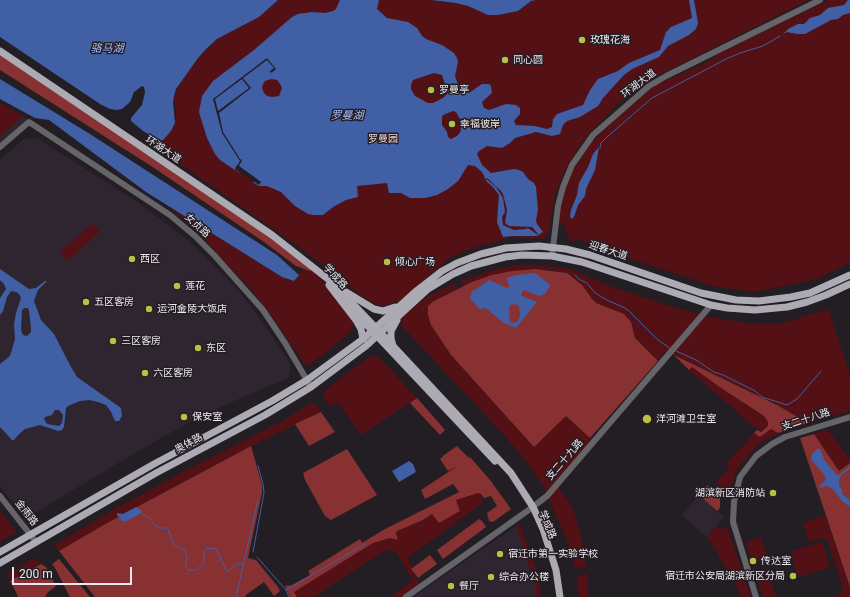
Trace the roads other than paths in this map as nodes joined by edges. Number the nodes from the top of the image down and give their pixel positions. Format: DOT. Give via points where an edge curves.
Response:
graph roads {
  1 [pos="820,0"];
  2 [pos="0,51"];
  3 [pos="0,147"];
  4 [pos="522,247"];
  5 [pos="553,248"];
  6 [pos="522,255"];
  7 [pos="590,255"];
  8 [pos="552,256"];
  9 [pos="586,264"];
  10 [pos="313,267"];
  11 [pos="850,275"];
  12 [pos="331,284"];
  13 [pos="850,284"];
  14 [pos="409,302"];
  15 [pos="711,305"];
  16 [pos="376,332"];
  17 [pos="364,342"];
  18 [pos="391,347"];
  19 [pos="307,380"];
  20 [pos="311,387"];
  21 [pos="850,417"];
  22 [pos="0,496"];
  23 [pos="532,508"];
  24 [pos="30,534"];
  25 [pos="36,542"];
  26 [pos="0,552"];
  27 [pos="0,564"];
  28 [pos="406,597"];
  29 [pos="555,597"];
  30 [pos="560,597"];
  31 [pos="756,597"];
  1 -- 5 [label="street, 环湖大道" via="649,86 593,135 572,165 563,187"];
  2 -- 10 [label="main road, 环湖大道" via="272,235"];
  3 -- 19 [label="street, 女贞路" via="29,122 170,215 195,236 263,310"];
  4 -- 5 [label="main road, 迎春大道"];
  4 -- 6 [label="main road"];
  4 -- 14 [label="main road, 迎春大道" via="481,254 457,263 442,271"];
  5 -- 7 [label="main road, 迎春大道"];
  5 -- 8 [label="street, 环湖大道"];
  6 -- 8 [label="main road, 迎春大道"];
  6 -- 14 [label="main road, 迎春大道" via="491,260 462,270"];
  7 -- 9 [label="main road"];
  7 -- 11 [label="main road, 迎春大道" via="701,293 736,300 759,301 791,297 815,291"];
  8 -- 9 [label="main road, 迎春大道"];
  9 -- 15 [label="main road, 迎春大道"];
  10 -- 12 [label="main road, 学成路"];
  12 -- 14 [label="main road" via="374,309 383,311"];
  12 -- 16 [label="main road, 学成路"];
  12 -- 17 [label="main road" via="356,320"];
  13 -- 15 [label="main road, 迎春大道" via="807,302 787,307 755,310"];
  14 -- 16 [label="main road, 迎春大道"];
  14 -- 18 [label="main road" via="391,331"];
  15 -- 23 [label="street, 支二十九路" via="547,496"];
  16 -- 17 [label="main road, 奥体路"];
  16 -- 18 [label="main road, 学成路"];
  17 -- 18 [label="main road"];
  17 -- 19 [label="main road, 奥体路"];
  17 -- 20 [label="main road, 奥体路"];
  18 -- 23 [label="main road, 学成路" via="503,470"];
  19 -- 20 [label="street, 女贞路"];
  19 -- 24 [label="main road, 奥体路"];
  20 -- 25 [label="main road, 奥体路"];
  21 -- 31 [label="street, 支二十八路" via="785,437 772,444 756,456 740,477 734,502 733,522"];
  22 -- 24 [label="street, 金雨路"];
  23 -- 28 [label="street, 支二十九路"];
  23 -- 29 [label="main road, 学成路" via="545,548"];
  23 -- 30 [label="main road, 学成路" via="550,549"];
  24 -- 25 [label="street, 金雨路"];
  24 -- 26 [label="main road, 奥体路"];
  25 -- 27 [label="main road, 奥体路"];
}
